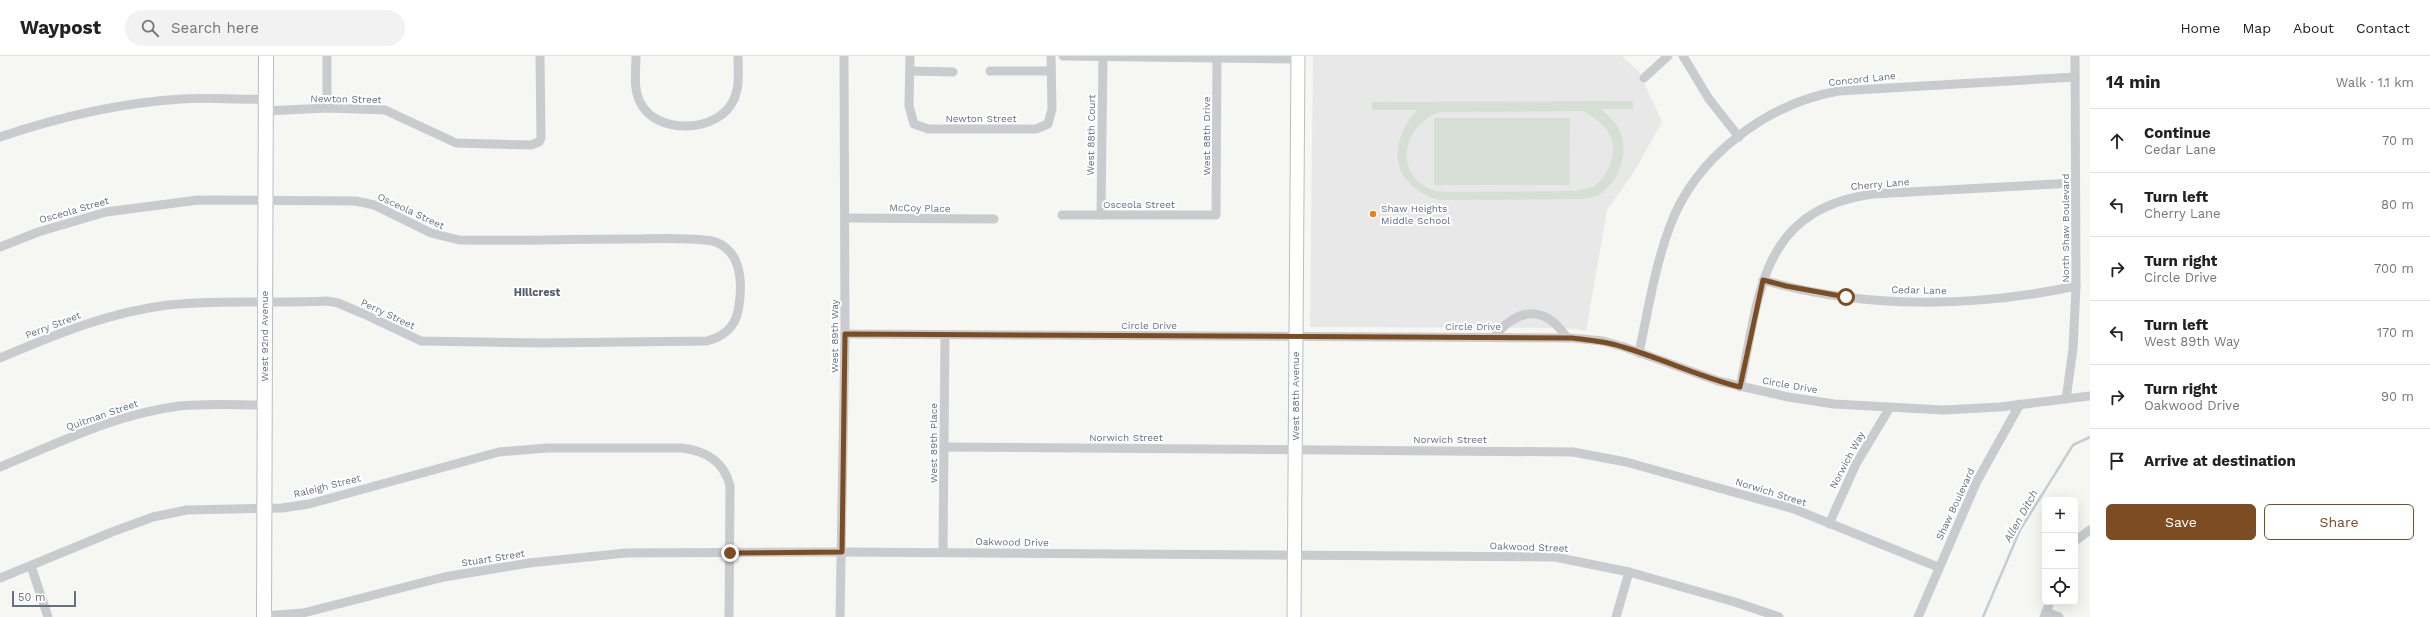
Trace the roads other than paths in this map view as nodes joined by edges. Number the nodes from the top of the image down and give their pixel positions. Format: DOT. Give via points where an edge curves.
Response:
graph roads {
  1 [pos="266,56"];
  2 [pos="327,56"];
  3 [pos="540,56"];
  4 [pos="636,56"];
  5 [pos="738,56"];
  6 [pos="844,56"];
  7 [pos="910,56"];
  8 [pos="1051,56"];
  9 [pos="1063,56"];
  10 [pos="1103,56"];
  11 [pos="1668,56"];
  12 [pos="1684,56"];
  13 [pos="2075,56"];
  14 [pos="1217,57"];
  15 [pos="1298,57"];
  16 [pos="910,71"];
  17 [pos="990,71"];
  18 [pos="1051,71"];
  19 [pos="953,72"];
  20 [pos="2075,77"];
  21 [pos="1644,78"];
  22 [pos="265,105"];
  23 [pos="327,108"];
  24 [pos="0,137"];
  25 [pos="1738,137"];
  26 [pos="2075,183"];
  27 [pos="265,200"];
  28 [pos="1062,214"];
  29 [pos="1101,215"];
  30 [pos="1216,215"];
  31 [pos="845,218"];
  32 [pos="994,219"];
  33 [pos="0,247"];
  34 [pos="1763,280"];
  35 [pos="2076,286"];
  36 [pos="739,288"];
  37 [pos="264,304"];
  38 [pos="845,334"];
  39 [pos="945,335"];
  40 [pos="1296,337"];
  41 [pos="1494,337"];
  42 [pos="1567,338"];
  43 [pos="1639,353"];
  44 [pos="0,358"];
  45 [pos="1740,387"];
  46 [pos="2090,396"];
  47 [pos="2066,399"];
  48 [pos="2020,404"];
  49 [pos="264,405"];
  50 [pos="1889,409"];
  51 [pos="944,447"];
  52 [pos="1295,450"];
  53 [pos="0,467"];
  54 [pos="264,508"];
  55 [pos="1829,524"];
  56 [pos="2090,530"];
  57 [pos="2078,539"];
  58 [pos="842,552"];
  59 [pos="943,552"];
  60 [pos="730,553"];
  61 [pos="1294,556"];
  62 [pos="31,566"];
  63 [pos="1938,567"];
  64 [pos="1629,572"];
  65 [pos="0,578"];
  66 [pos="2045,614"];
  67 [pos="48,617"];
  68 [pos="264,617"];
  69 [pos="729,617"];
  70 [pos="840,617"];
  71 [pos="1294,617"];
  72 [pos="1616,617"];
  73 [pos="1779,617"];
  74 [pos="1918,617"];
  75 [pos="2059,617"];
  1 -- 22 [label="main road, West 92nd Avenue"];
  2 -- 23 [label="street"];
  3 -- 23 [label="street, Newton Street" via="539,142 531,145 462,144 385,110"];
  4 -- 5 [label="street" via="636,88 642,106 657,120 670,124 709,123 725,113 737,90"];
  6 -- 31 [label="street, West 89th Way"];
  7 -- 16 [label="street"];
  8 -- 18 [label="street"];
  9 -- 10 [label="street"];
  10 -- 14 [label="street"];
  10 -- 29 [label="street, West 88th Court"];
  11 -- 21 [label="street"];
  12 -- 25 [label="street" via="1701,87"];
  13 -- 20 [label="street, North Shaw Boulevard"];
  14 -- 15 [label="street"];
  14 -- 30 [label="street, West 88th Drive"];
  15 -- 40 [label="street, West 88th Avenue"];
  16 -- 18 [label="street, Newton Street" via="909,106 914,124 928,129 1036,129 1048,124 1052,109"];
  16 -- 19 [label="street"];
  17 -- 18 [label="street"];
  20 -- 25 [label="street, Concord Lane" via="1838,91 1802,100 1779,110"];
  20 -- 26 [label="street, North Shaw Boulevard"];
  22 -- 23 [label="street, Newton Street"];
  22 -- 24 [label="street, Newton Street" via="208,98 133,104 84,112"];
  22 -- 27 [label="main road, West 92nd Avenue"];
  25 -- 43 [label="street, Concord Lane" via="1709,164 1676,211 1662,250"];
  26 -- 34 [label="street, Cherry Lane" via="1849,197 1829,204 1795,227 1773,255"];
  26 -- 35 [label="street, North Shaw Boulevard"];
  27 -- 33 [label="street, Osceola Street" via="192,201 121,209 61,224"];
  27 -- 36 [label="street, Osceola Street" via="345,200 366,203 431,233 459,240 710,241 725,248 733,256 738,267"];
  27 -- 37 [label="main road, West 92nd Avenue"];
  28 -- 29 [label="street, Osceola Street"];
  29 -- 30 [label="street, Osceola Street"];
  31 -- 32 [label="street, McCoy Place"];
  31 -- 38 [label="street, West 89th Way"];
  34 -- 35 [label="street, Cedar Lane" via="1846,297 1925,302 2011,297"];
  34 -- 45 [label="street, Cherry Lane"];
  35 -- 47 [label="street, North Shaw Boulevard" via="2074,349"];
  36 -- 37 [label="street, Perry Street" via="737,315 731,326 720,336 701,341 434,342 412,338 338,303"];
  37 -- 44 [label="street, Perry Street" via="194,303 146,309 80,326"];
  37 -- 49 [label="main road, West 92nd Avenue"];
  38 -- 39 [label="street, Circle Drive"];
  38 -- 58 [label="street, West 89th Way"];
  39 -- 40 [label="street, Circle Drive"];
  39 -- 51 [label="street, West 89th Place"];
  40 -- 41 [label="street, Circle Drive"];
  40 -- 52 [label="street, West 88th Avenue"];
  41 -- 42 [label="street, Circle Drive"];
  41 -- 42 [label="street" via="1504,324 1515,317 1539,314 1552,319"];
  42 -- 43 [label="street, Circle Drive" via="1603,341"];
  43 -- 45 [label="street, Circle Drive"];
  45 -- 50 [label="street, Circle Drive" via="1811,401"];
  46 -- 47 [label="street, Circle Drive"];
  47 -- 48 [label="street, Circle Drive"];
  48 -- 50 [label="street, Circle Drive" via="1943,410"];
  48 -- 63 [label="street, Shaw Boulevard" via="1977,481"];
  49 -- 53 [label="street, Quitman Street" via="197,404 146,412 97,426"];
  49 -- 54 [label="main road, West 92nd Avenue"];
  50 -- 55 [label="street, Norwich Way" via="1856,464"];
  51 -- 52 [label="street, Norwich Street"];
  51 -- 59 [label="street, West 89th Place"];
  52 -- 55 [label="street, Norwich Street" via="1525,451 1596,455 1794,509"];
  52 -- 61 [label="street, West 88th Avenue"];
  54 -- 60 [label="street, Raleigh Street" via="282,508 317,502 499,452 547,448 682,448 706,453 724,470 730,486"];
  54 -- 62 [label="street, Raleigh Street" via="205,509 153,518"];
  54 -- 68 [label="main road, West 92nd Avenue"];
  55 -- 63 [label="street, Norwich Street"];
  56 -- 57 [label="street"];
  58 -- 59 [label="street, Oakwood Drive"];
  58 -- 60 [label="street, Oakwood Drive"];
  58 -- 70 [label="street, West 89th Way"];
  59 -- 61 [label="street, Oakwood Drive"];
  60 -- 68 [label="street, Stuart Street" via="626,553 529,563 418,583 294,615"];
  60 -- 69 [label="street, Raleigh Street"];
  61 -- 64 [label="street, Oakwood Street" via="1555,557"];
  61 -- 71 [label="street, West 88th Avenue"];
  62 -- 65 [label="street, Raleigh Street"];
  62 -- 67 [label="street"];
  63 -- 74 [label="street, Shaw Boulevard"];
  64 -- 72 [label="street"];
  64 -- 73 [label="street, Oakwood Street"];
  66 -- 75 [label="street"];
}
